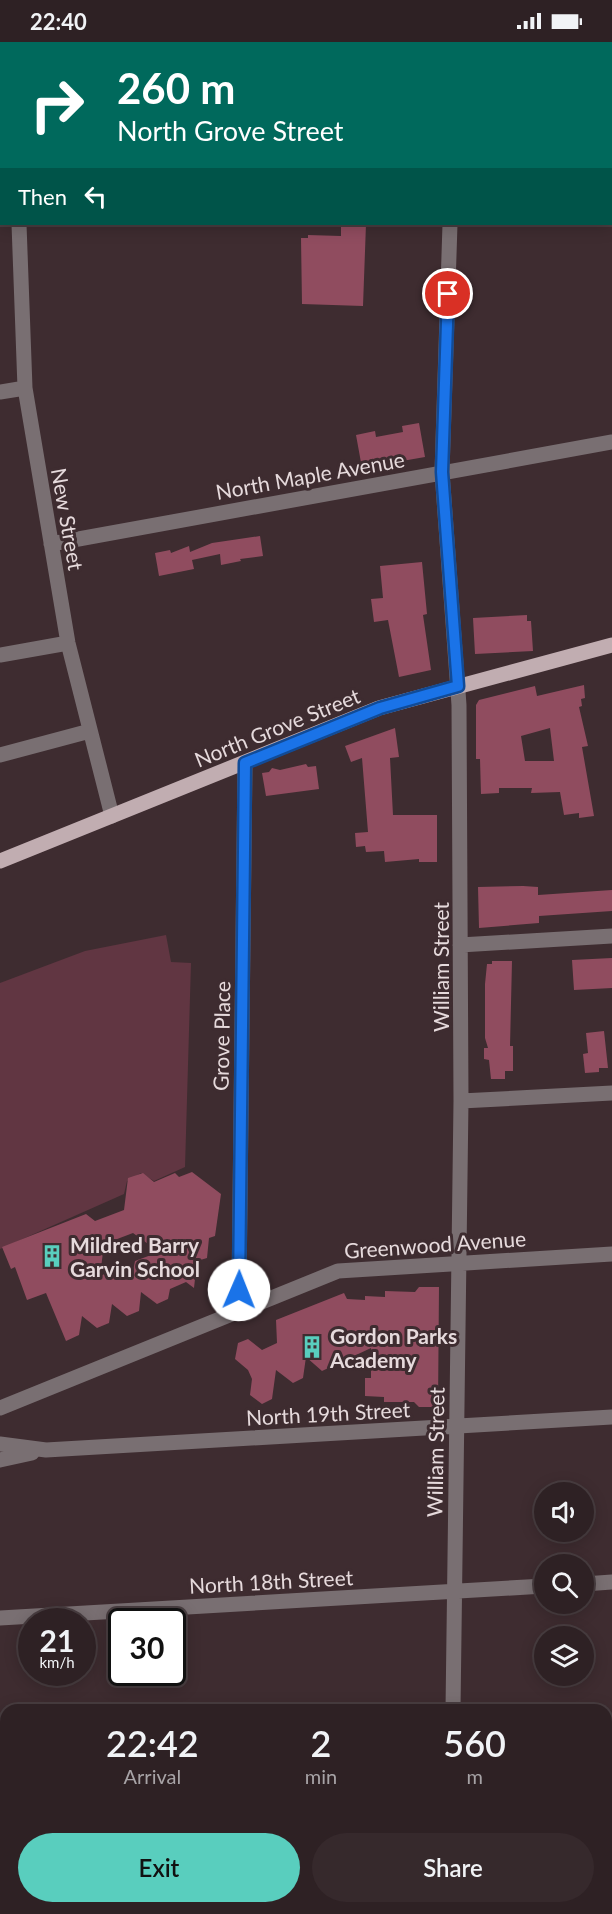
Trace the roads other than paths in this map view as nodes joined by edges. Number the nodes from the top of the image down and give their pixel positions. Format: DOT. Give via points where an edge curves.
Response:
graph roads {
  1 [pos="19,225"];
  2 [pos="450,225"];
  3 [pos="25,388"];
  4 [pos="0,392"];
  5 [pos="612,442"];
  6 [pos="442,472"];
  7 [pos="51,544"];
  8 [pos="68,643"];
  9 [pos="612,645"];
  10 [pos="0,655"];
  11 [pos="458,686"];
  12 [pos="90,731"];
  13 [pos="0,755"];
  14 [pos="245,763"];
  15 [pos="112,816"];
  16 [pos="0,861"];
  17 [pos="612,936"];
  18 [pos="460,945"];
  19 [pos="612,1093"];
  20 [pos="461,1101"];
  21 [pos="612,1254"];
  22 [pos="459,1263"];
  23 [pos="244,1309"];
  24 [pos="0,1408"];
  25 [pos="612,1417"];
  26 [pos="457,1426"];
  27 [pos="0,1444"];
  28 [pos="46,1450"];
  29 [pos="0,1460"];
  30 [pos="612,1582"];
  31 [pos="594,1583"];
  32 [pos="534,1587"];
  33 [pos="454,1591"];
  34 [pos="0,1618"];
  35 [pos="453,1704"];
  1 -- 3 [label="street, New Street"];
  2 -- 6 [label="street, William Street"];
  3 -- 4 [label="street"];
  3 -- 7 [label="street, New Street"];
  5 -- 6 [label="street, North Maple Avenue"];
  6 -- 7 [label="street, North Maple Avenue"];
  6 -- 11 [label="street, William Street"];
  7 -- 8 [label="street, New Street"];
  8 -- 10 [label="street"];
  8 -- 12 [label="street, New Street"];
  9 -- 11 [label="main road, North Grove Street"];
  11 -- 14 [label="main road, North Grove Street" via="380,708"];
  11 -- 18 [label="street, William Street"];
  12 -- 13 [label="street"];
  12 -- 15 [label="street, New Street"];
  14 -- 15 [label="main road, North Grove Street"];
  14 -- 23 [label="street, Grove Place" via="239,1290"];
  15 -- 16 [label="main road, North Grove Street"];
  17 -- 18 [label="street"];
  18 -- 20 [label="street, William Street"];
  19 -- 20 [label="street"];
  20 -- 22 [label="street, William Street"];
  21 -- 22 [label="street, Greenwood Avenue"];
  22 -- 23 [label="street, Greenwood Avenue" via="338,1271"];
  22 -- 26 [label="street, William Street"];
  23 -- 24 [label="street, Greenwood Avenue"];
  25 -- 26 [label="street, North 19th Street"];
  26 -- 28 [label="street, North 19th Street"];
  26 -- 33 [label="street, William Street"];
  27 -- 28 [label="street, North 19th Street"];
  28 -- 29 [label="street, North 19th Street"];
  30 -- 31 [label="street"];
  32 -- 33 [label="street, North 18th Street"];
  33 -- 34 [label="street, North 18th Street"];
  33 -- 35 [label="street, William Street"];
}
